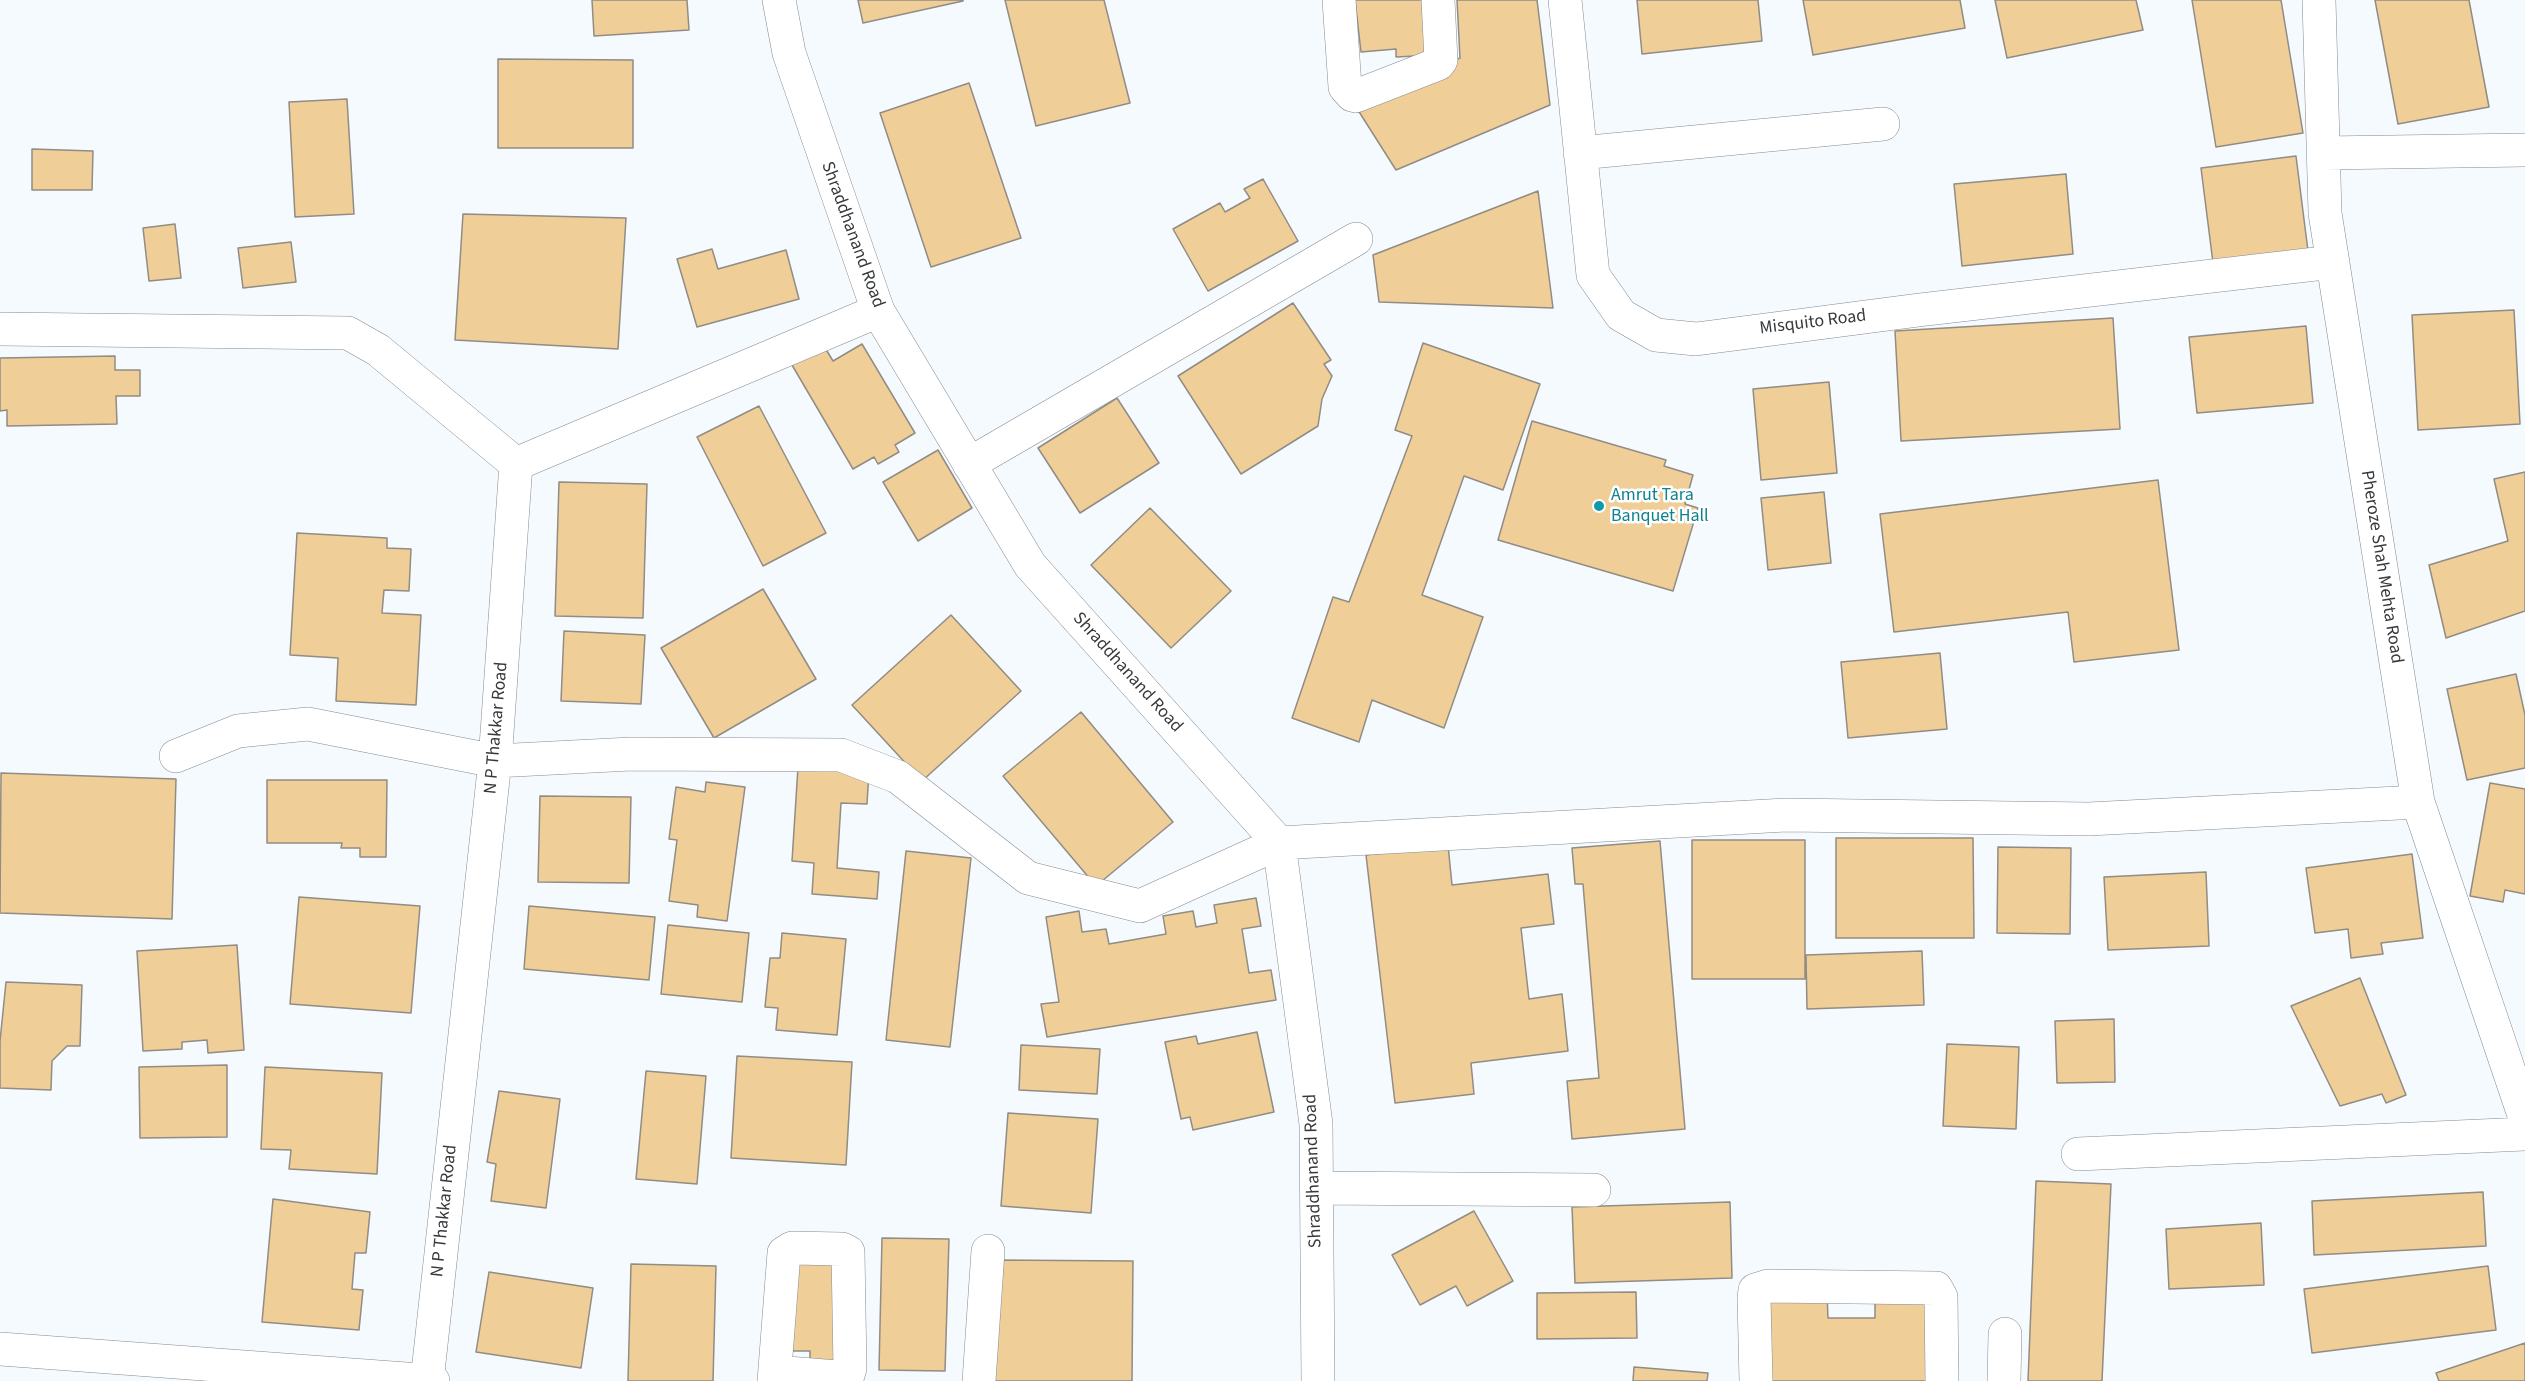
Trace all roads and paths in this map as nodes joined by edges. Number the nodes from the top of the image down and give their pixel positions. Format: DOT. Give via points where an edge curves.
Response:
graph roads {
  1 [pos="779,0"];
  2 [pos="1339,0"];
  3 [pos="1438,0"];
  4 [pos="1565,0"];
  5 [pos="2319,0"];
  6 [pos="1883,124"];
  7 [pos="2525,150"];
  8 [pos="1580,153"];
  9 [pos="2324,153"];
  10 [pos="1356,239"];
  11 [pos="2333,262"];
  12 [pos="878,311"];
  13 [pos="0,329"];
  14 [pos="516,464"];
  15 [pos="969,464"];
  16 [pos="176,756"];
  17 [pos="495,760"];
  18 [pos="2418,802"];
  19 [pos="1279,843"];
  20 [pos="2525,1118"];
  21 [pos="2525,1134"];
  22 [pos="2078,1154"];
  23 [pos="1316,1188"];
  24 [pos="1594,1190"];
  25 [pos="988,1251"];
  26 [pos="2005,1334"];
  27 [pos="0,1349"];
  28 [pos="427,1381"];
  29 [pos="434,1381"];
  30 [pos="979,1381"];
  31 [pos="1318,1381"];
  32 [pos="1756,1381"];
  33 [pos="1942,1381"];
  34 [pos="2004,1381"];
  1 -- 12 [label="street, Shraddhanand Road" via="789,53"];
  2 -- 3 [label="street" via="1344,87 1356,96 1438,64"];
  4 -- 8 [label="street, Misquito Road"];
  5 -- 9 [label="street, Pheroze Shah Mehta Road"];
  6 -- 8 [label="street"];
  7 -- 9 [label="street"];
  8 -- 11 [label="street, Misquito Road" via="1593,275 1621,315 1656,335 1696,339 1919,309"];
  9 -- 11 [label="street, Pheroze Shah Mehta Road" via="2325,213"];
  10 -- 15 [label="street"];
  11 -- 18 [label="street, Pheroze Shah Mehta Road"];
  12 -- 14 [label="street"];
  12 -- 15 [label="street, Shraddhanand Road"];
  13 -- 14 [label="street" via="348,333 378,350"];
  14 -- 17 [label="street, N P Thakkar Road"];
  15 -- 19 [label="street, Shraddhanand Road" via="1030,565"];
  16 -- 17 [label="street" via="238,731 308,724"];
  17 -- 19 [label="street" via="631,754 841,755 898,777 1028,878 1140,906"];
  17 -- 28 [label="street, N P Thakkar Road"];
  18 -- 19 [label="street" via="2089,819 1786,815"];
  18 -- 20 [label="street, Pheroze Shah Mehta Road"];
  19 -- 23 [label="street, Shraddhanand Road" via="1316,1124"];
  21 -- 22 [label="street"];
  23 -- 24 [label="street"];
  23 -- 31 [label="street, Shraddhanand Road"];
  25 -- 30 [label="street"];
  26 -- 34 [label="street"];
  27 -- 28 [label="street"];
  28 -- 29 [label="street"];
  32 -- 33 [label="street" via="1755,1290 1768,1286 1936,1288 1941,1297"];
}
